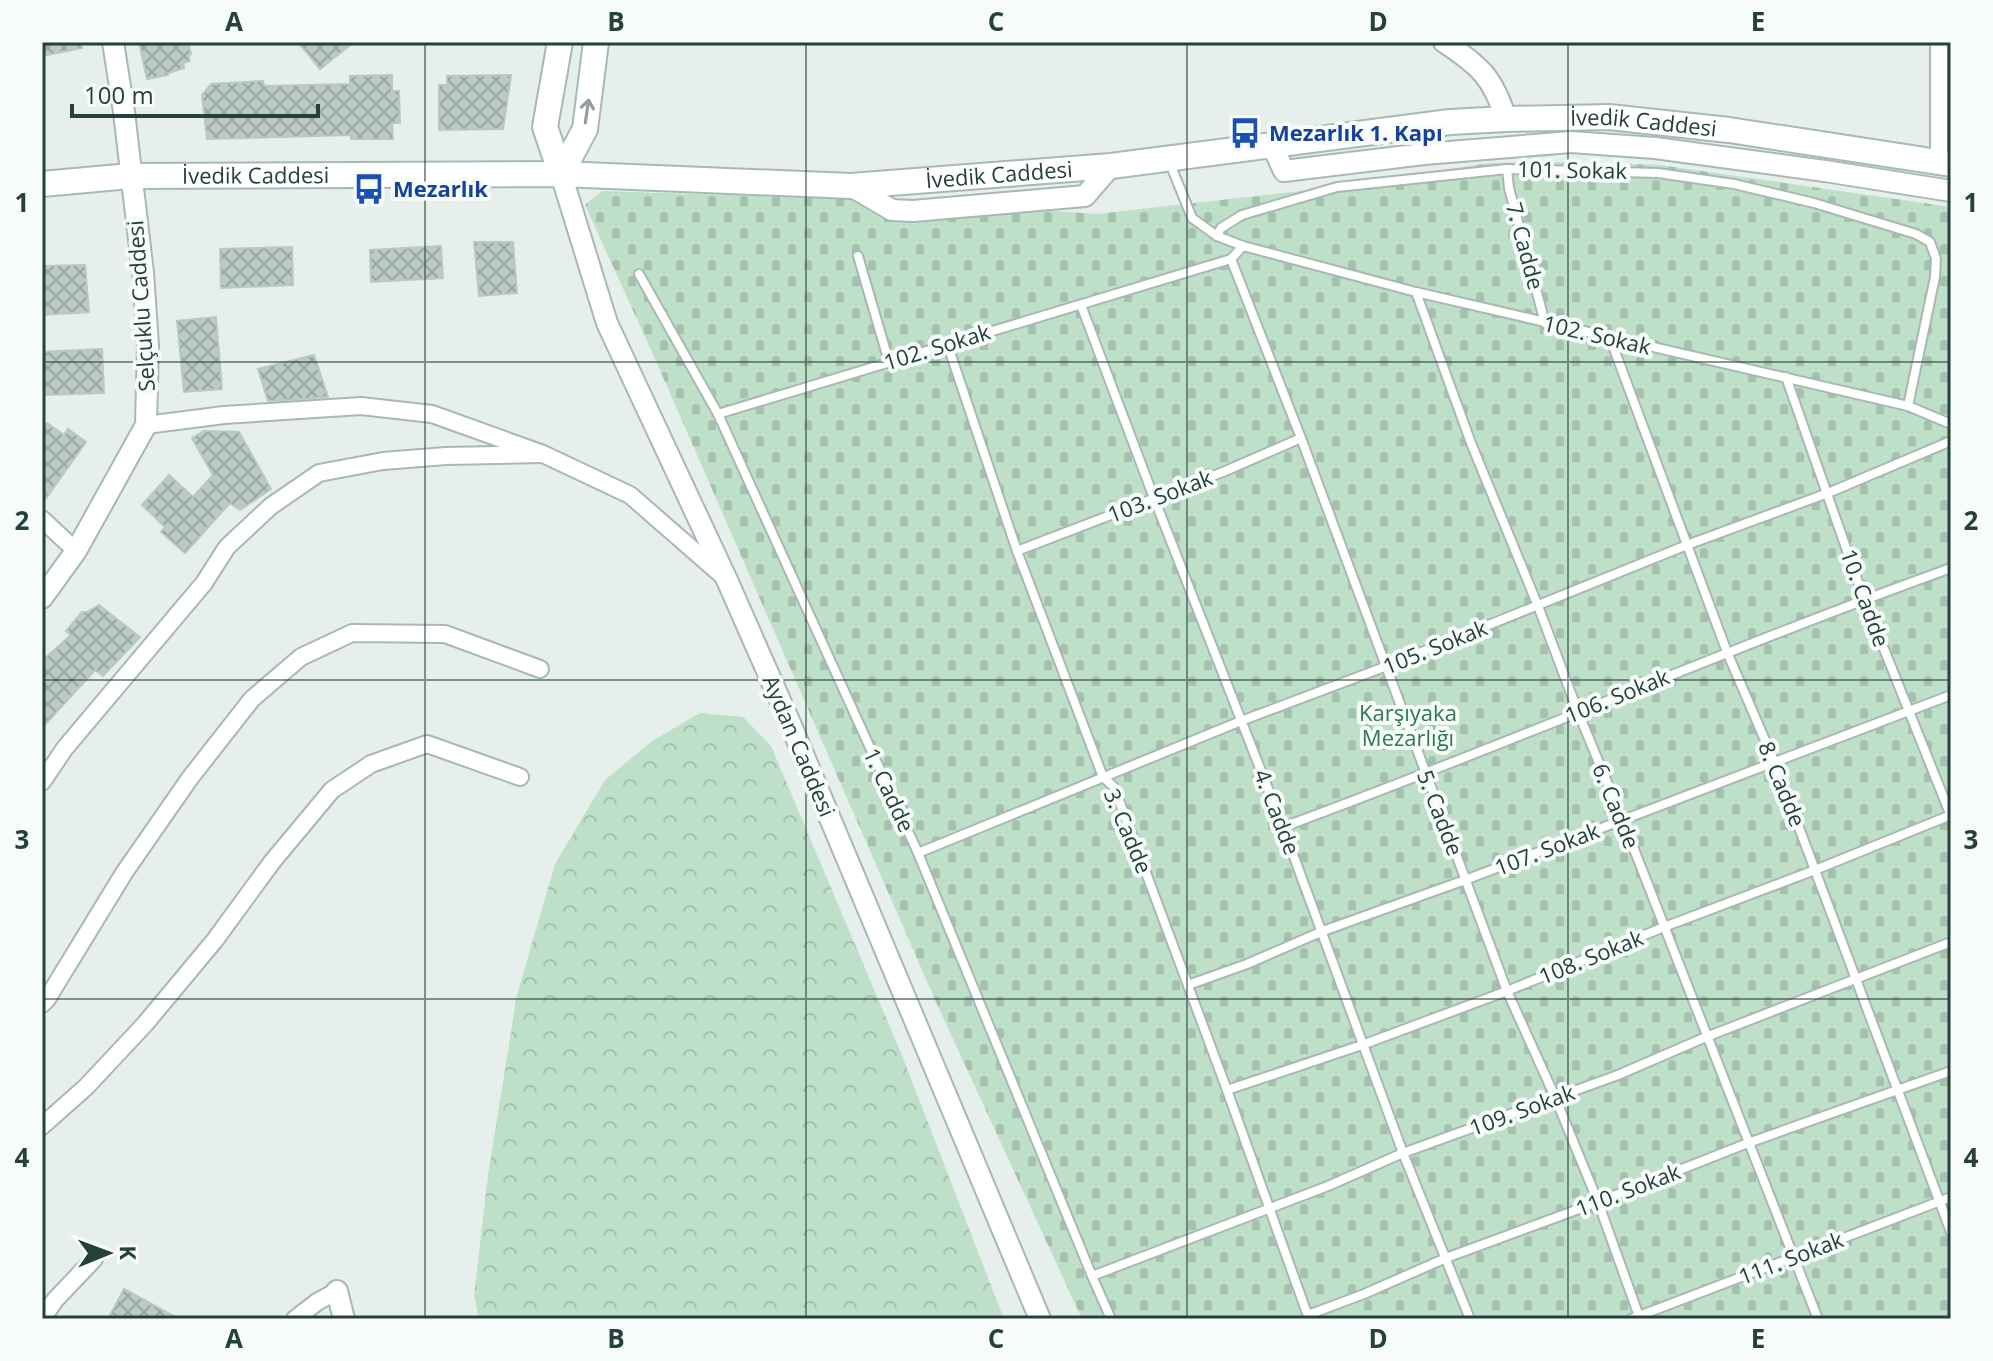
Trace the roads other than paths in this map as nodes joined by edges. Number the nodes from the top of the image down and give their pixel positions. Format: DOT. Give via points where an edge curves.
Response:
graph roads {
  1 [pos="113,42"];
  2 [pos="560,42"];
  3 [pos="596,42"];
  4 [pos="1444,42"];
  5 [pos="1939,42"];
  6 [pos="1506,119"];
  7 [pos="1450,122"];
  8 [pos="1729,130"];
  9 [pos="1272,145"];
  10 [pos="1453,151"];
  11 [pos="1724,158"];
  12 [pos="1169,159"];
  13 [pos="1945,163"];
  14 [pos="1507,169"];
  15 [pos="561,174"];
  16 [pos="130,176"];
  17 [pos="42,184"];
  18 [pos="1951,191"];
  19 [pos="1217,236"];
  20 [pos="1243,246"];
  21 [pos="858,256"];
  22 [pos="1231,259"];
  23 [pos="639,274"];
  24 [pos="1416,292"];
  25 [pos="1081,305"];
  26 [pos="1545,323"];
  27 [pos="1610,338"];
  28 [pos="947,343"];
  29 [pos="889,362"];
  30 [pos="1786,377"];
  31 [pos="1908,406"];
  32 [pos="718,414"];
  33 [pos="1951,424"];
  34 [pos="146,425"];
  35 [pos="1301,438"];
  36 [pos="1951,441"];
  37 [pos="543,454"];
  38 [pos="1828,493"];
  39 [pos="1154,498"];
  40 [pos="42,519"];
  41 [pos="1687,545"];
  42 [pos="76,551"];
  43 [pos="1017,551"];
  44 [pos="1951,568"];
  45 [pos="727,580"];
  46 [pos="42,598"];
  47 [pos="1864,599"];
  48 [pos="1538,606"];
  49 [pos="1727,652"];
  50 [pos="1387,666"];
  51 [pos="540,669"];
  52 [pos="1951,695"];
  53 [pos="1910,711"];
  54 [pos="1578,712"];
  55 [pos="1241,721"];
  56 [pos="1774,761"];
  57 [pos="1425,774"];
  58 [pos="520,777"];
  59 [pos="1103,777"];
  60 [pos="42,782"];
  61 [pos="1951,815"];
  62 [pos="1623,821"];
  63 [pos="1283,827"];
  64 [pos="918,853"];
  65 [pos="1815,870"];
  66 [pos="1465,880"];
  67 [pos="1664,927"];
  68 [pos="1323,931"];
  69 [pos="1951,942"];
  70 [pos="1856,979"];
  71 [pos="1188,985"];
  72 [pos="1507,991"];
  73 [pos="42,1004"];
  74 [pos="1706,1037"];
  75 [pos="1362,1045"];
  76 [pos="1951,1071"];
  77 [pos="1227,1090"];
  78 [pos="1897,1091"];
  79 [pos="1555,1097"];
  80 [pos="42,1126"];
  81 [pos="1748,1143"];
  82 [pos="1403,1153"];
  83 [pos="1951,1197"];
  84 [pos="1598,1202"];
  85 [pos="1941,1202"];
  86 [pos="1270,1207"];
  87 [pos="1951,1232"];
  88 [pos="1794,1257"];
  89 [pos="1446,1258"];
  90 [pos="94,1259"];
  91 [pos="1092,1276"];
  92 [pos="337,1291"];
  93 [pos="1309,1317"];
  94 [pos="1637,1318"];
  95 [pos="42,1319"];
  96 [pos="295,1319"];
  97 [pos="344,1319"];
  98 [pos="1040,1319"];
  99 [pos="1111,1319"];
  100 [pos="1470,1319"];
  101 [pos="1818,1319"];
  1 -- 16 [label="street, Selçuklu Caddesi"];
  2 -- 15 [label="main road" via="545,127"];
  15 -- 3 [label="main road, one-way" via="585,129"];
  4 -- 6 [label="street" via="1487,77"];
  5 -- 13 [label="street"];
  6 -- 7 [label="main road, İvedik Caddesi"];
  6 -- 8 [label="main road, İvedik Caddesi" via="1609,117"];
  7 -- 9 [label="main road, İvedik Caddesi"];
  7 -- 10 [label="street"];
  8 -- 11 [label="street"];
  8 -- 13 [label="main road, İvedik Caddesi"];
  9 -- 10 [label="street" via="1284,171"];
  9 -- 12 [label="main road, İvedik Caddesi"];
  10 -- 11 [label="street" via="1571,142"];
  11 -- 18 [label="street"];
  12 -- 15 [label="main road, İvedik Caddesi" via="851,186"];
  12 -- 19 [label="lane, 102. Sokak" via="1192,218"];
  14 -- 19 [label="lane, 101. Sokak" via="1337,187 1242,215"];
  14 -- 26 [label="lane, 7. Cadde"];
  14 -- 31 [label="lane, 101. Sokak" via="1658,173 1734,184 1814,203 1930,242 1935,277"];
  15 -- 16 [label="main road, İvedik Caddesi"];
  15 -- 45 [label="street, Aydan Caddesi" via="607,323"];
  16 -- 17 [label="main road, İvedik Caddesi"];
  16 -- 34 [label="street, Selçuklu Caddesi" via="148,346"];
  19 -- 20 [label="lane, 102. Sokak"];
  20 -- 22 [label="lane"];
  20 -- 24 [label="lane, 102. Sokak"];
  21 -- 29 [label="lane"];
  22 -- 25 [label="lane, 102. Sokak"];
  22 -- 35 [label="lane, 5. Cadde"];
  23 -- 32 [label="lane, 1. Cadde"];
  24 -- 26 [label="lane, 102. Sokak"];
  24 -- 48 [label="lane, 6. Cadde"];
  25 -- 28 [label="lane, 102. Sokak"];
  25 -- 39 [label="lane, 4. Cadde"];
  26 -- 27 [label="lane, 102. Sokak"];
  27 -- 30 [label="lane, 102. Sokak"];
  27 -- 41 [label="lane, 8. Cadde"];
  28 -- 29 [label="lane, 102. Sokak"];
  28 -- 43 [label="lane, 3. Cadde"];
  29 -- 32 [label="lane, 102. Sokak"];
  30 -- 31 [label="lane, 102. Sokak"];
  30 -- 38 [label="lane, 10. Cadde"];
  31 -- 33 [label="lane, 102. Sokak"];
  32 -- 64 [label="lane, 1. Cadde"];
  34 -- 37 [label="street" via="361,406 432,414"];
  34 -- 42 [label="street, Selçuklu Caddesi"];
  35 -- 39 [label="lane, 103. Sokak"];
  35 -- 50 [label="lane, 5. Cadde"];
  36 -- 38 [label="lane, 105. Sokak"];
  37 -- 45 [label="street" via="630,495"];
  37 -- 60 [label="street" via="446,456 319,473 271,506 227,547 204,583"];
  38 -- 41 [label="lane, 105. Sokak"];
  38 -- 47 [label="lane, 10. Cadde"];
  39 -- 43 [label="lane, 103. Sokak"];
  39 -- 55 [label="lane, 4. Cadde"];
  40 -- 42 [label="street"];
  41 -- 48 [label="lane, 105. Sokak"];
  41 -- 49 [label="lane, 8. Cadde"];
  42 -- 46 [label="street, Selçuklu Caddesi"];
  43 -- 59 [label="lane, 3. Cadde"];
  44 -- 47 [label="lane, 106. Sokak"];
  45 -- 98 [label="street, Aydan Caddesi"];
  47 -- 49 [label="lane, 106. Sokak"];
  47 -- 53 [label="lane, 10. Cadde"];
  48 -- 50 [label="lane, 105. Sokak"];
  48 -- 54 [label="lane, 6. Cadde"];
  49 -- 54 [label="lane, 106. Sokak"];
  49 -- 56 [label="lane, 8. Cadde"];
  50 -- 55 [label="lane, 105. Sokak"];
  50 -- 57 [label="lane, 5. Cadde"];
  51 -- 73 [label="street" via="445,634 352,633 301,657 252,699 190,778"];
  52 -- 53 [label="lane, 107. Sokak"];
  53 -- 56 [label="lane, 107. Sokak"];
  53 -- 61 [label="lane, 10. Cadde"];
  54 -- 57 [label="lane, 106. Sokak"];
  54 -- 62 [label="lane, 6. Cadde"];
  55 -- 59 [label="lane, 105. Sokak"];
  55 -- 63 [label="lane, 4. Cadde"];
  56 -- 62 [label="lane, 107. Sokak"];
  56 -- 65 [label="lane, 8. Cadde"];
  57 -- 63 [label="lane, 106. Sokak"];
  57 -- 66 [label="lane, 5. Cadde"];
  58 -- 80 [label="street" via="427,744 371,764 332,790 145,1024"];
  59 -- 64 [label="lane, 105. Sokak"];
  59 -- 71 [label="lane, 3. Cadde" via="1114,787"];
  61 -- 65 [label="lane, 108. Sokak"];
  62 -- 66 [label="lane, 107. Sokak"];
  62 -- 67 [label="lane, 6. Cadde"];
  63 -- 68 [label="lane, 4. Cadde"];
  64 -- 91 [label="lane, 1. Cadde"];
  65 -- 67 [label="lane, 108. Sokak"];
  65 -- 70 [label="lane, 8. Cadde"];
  66 -- 68 [label="lane, 107. Sokak"];
  66 -- 72 [label="lane, 5. Cadde"];
  67 -- 72 [label="lane, 108. Sokak"];
  67 -- 74 [label="lane, 6. Cadde"];
  68 -- 71 [label="lane, 107. Sokak"];
  68 -- 75 [label="lane, 4. Cadde"];
  69 -- 70 [label="lane, 109. Sokak"];
  70 -- 74 [label="lane, 109. Sokak"];
  70 -- 78 [label="lane, 8. Cadde"];
  71 -- 77 [label="lane, 3. Cadde"];
  72 -- 75 [label="lane, 108. Sokak"];
  72 -- 79 [label="lane, 5. Cadde"];
  74 -- 79 [label="lane, 109. Sokak"];
  74 -- 81 [label="lane, 6. Cadde"];
  75 -- 77 [label="lane, 108. Sokak"];
  75 -- 82 [label="lane, 4. Cadde"];
  76 -- 78 [label="lane, 110. Sokak"];
  77 -- 86 [label="lane, 3. Cadde"];
  78 -- 81 [label="lane, 110. Sokak"];
  78 -- 85 [label="lane, 8. Cadde"];
  79 -- 82 [label="lane, 109. Sokak"];
  79 -- 84 [label="lane, 5. Cadde"];
  81 -- 84 [label="lane, 110. Sokak"];
  81 -- 88 [label="lane, 6. Cadde"];
  82 -- 86 [label="lane, 109. Sokak"];
  82 -- 89 [label="lane, 4. Cadde"];
  83 -- 85 [label="lane, 111. Sokak"];
  84 -- 89 [label="lane, 110. Sokak"];
  84 -- 94 [label="lane, 5. Cadde"];
  85 -- 87 [label="lane, 8. Cadde"];
  85 -- 88 [label="lane, 111. Sokak"];
  86 -- 91 [label="lane, 109. Sokak"];
  86 -- 93 [label="lane, 3. Cadde"];
  88 -- 94 [label="lane, 111. Sokak"];
  88 -- 101 [label="lane, 6. Cadde"];
  89 -- 93 [label="lane, 110. Sokak"];
  89 -- 100 [label="lane, 4. Cadde"];
  90 -- 95 [label="street"];
  91 -- 99 [label="lane, 1. Cadde"];
  92 -- 96 [label="street"];
  92 -- 97 [label="street"];
}
